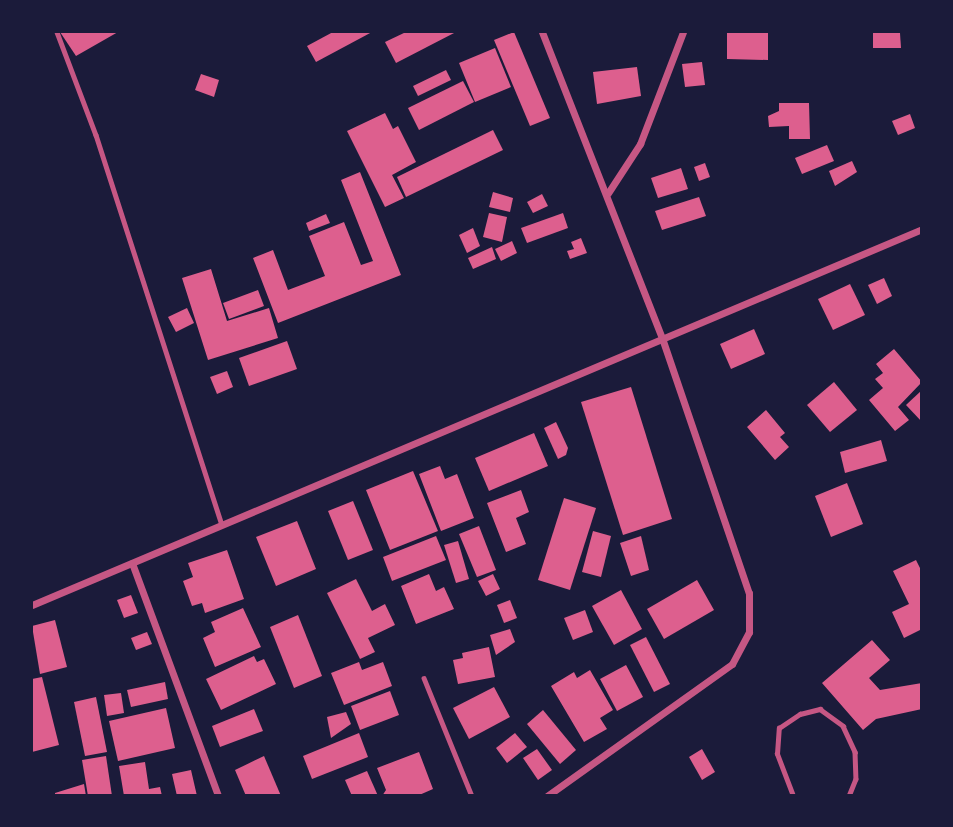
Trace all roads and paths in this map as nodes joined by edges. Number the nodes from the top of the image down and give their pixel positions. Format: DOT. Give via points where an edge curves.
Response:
graph roads {
  1 [pos="57,32"];
  2 [pos="542,32"];
  3 [pos="684,32"];
  4 [pos="608,193"];
  5 [pos="922,229"];
  6 [pos="662,338"];
  7 [pos="221,523"];
  8 [pos="132,563"];
  9 [pos="32,605"];
  10 [pos="424,678"];
  11 [pos="219,796"];
  12 [pos="472,796"];
  13 [pos="547,796"];
  14 [pos="793,796"];
  15 [pos="849,796"];
  1 -- 7 [label="lane" via="96,135"];
  2 -- 4 [label="street"];
  3 -- 4 [label="street" via="640,144"];
  4 -- 6 [label="street"];
  5 -- 6 [label="street"];
  6 -- 7 [label="street"];
  6 -- 13 [label="street" via="748,593 749,632 732,663"];
  7 -- 8 [label="street"];
  8 -- 9 [label="street"];
  8 -- 11 [label="street"];
  10 -- 12 [label="lane"];
  14 -- 15 [label="lane" via="777,754 779,728 800,714 820,709 844,726 855,752 856,779"];
}
